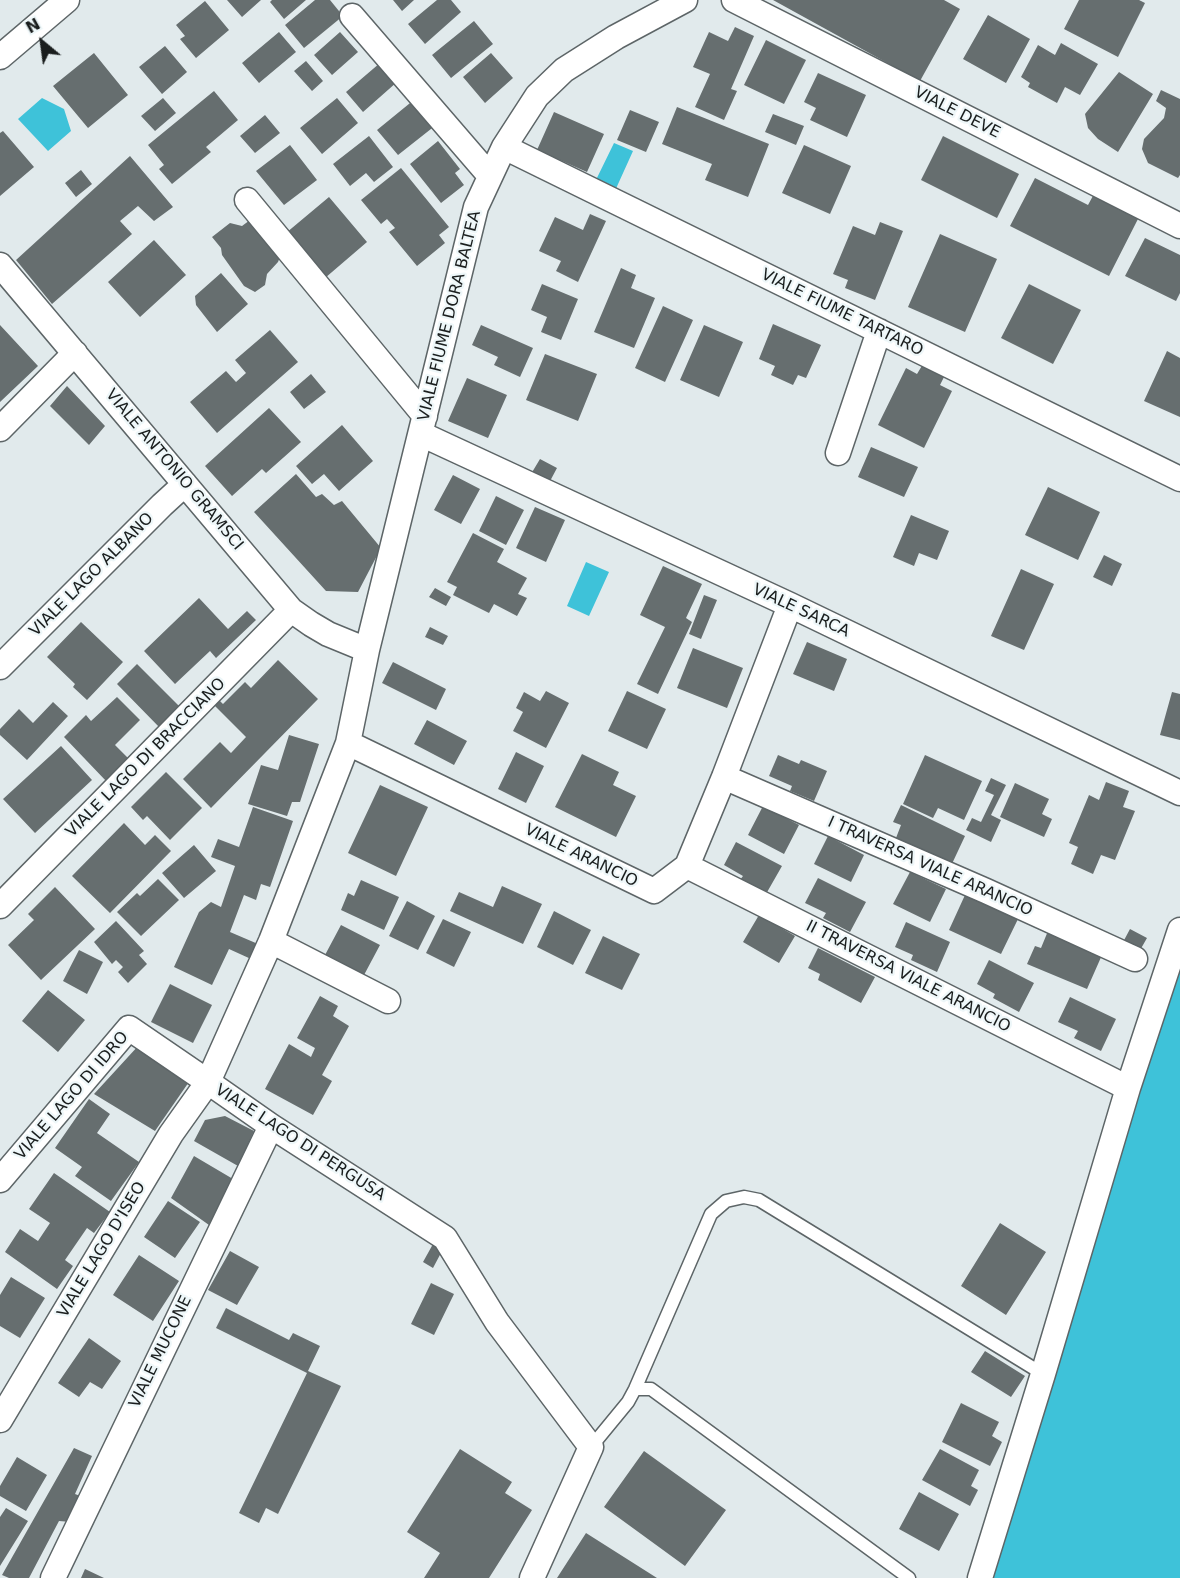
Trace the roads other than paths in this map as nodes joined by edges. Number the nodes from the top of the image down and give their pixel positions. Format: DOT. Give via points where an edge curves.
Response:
graph roads {
  1 [pos="67,0"];
  2 [pos="685,0"];
  3 [pos="734,0"];
  4 [pos="352,16"];
  5 [pos="0,57"];
  6 [pos="504,147"];
  7 [pos="490,176"];
  8 [pos="247,200"];
  9 [pos="1180,226"];
  10 [pos="0,265"];
  11 [pos="879,331"];
  12 [pos="75,353"];
  13 [pos="423,425"];
  14 [pos="0,429"];
  15 [pos="838,453"];
  16 [pos="1180,479"];
  17 [pos="185,484"];
  18 [pos="790,605"];
  19 [pos="291,610"];
  20 [pos="367,650"];
  21 [pos="0,667"];
  22 [pos="348,743"];
  23 [pos="724,777"];
  24 [pos="1180,793"];
  25 [pos="687,866"];
  26 [pos="0,906"];
  27 [pos="1180,930"];
  28 [pos="271,941"];
  29 [pos="1135,959"];
  30 [pos="388,1001"];
  31 [pos="208,1082"];
  32 [pos="1128,1088"];
  33 [pos="271,1126"];
  34 [pos="0,1180"];
  35 [pos="1043,1374"];
  36 [pos="635,1389"];
  37 [pos="0,1420"];
  38 [pos="591,1447"];
  39 [pos="53,1578"];
  40 [pos="532,1578"];
  41 [pos="909,1578"];
  42 [pos="980,1578"];
  1 -- 5 [label="street"];
  2 -- 6 [label="street, VIALE FIUME DORA BALTEA" via="615,37 564,70 537,96"];
  3 -- 9 [label="street, VIALE DEVE"];
  4 -- 7 [label="street"];
  6 -- 7 [label="street, VIALE FIUME DORA BALTEA"];
  6 -- 11 [label="street, VIALE FIUME TARTARO"];
  7 -- 13 [label="street, VIALE FIUME DORA BALTEA" via="477,207"];
  8 -- 13 [label="street"];
  10 -- 12 [label="street, VIALE ANTONIO GRAMSCI"];
  11 -- 15 [label="street"];
  11 -- 16 [label="street, VIALE FIUME TARTARO"];
  12 -- 14 [label="street"];
  12 -- 17 [label="street, VIALE ANTONIO GRAMSCI"];
  13 -- 18 [label="street, VIALE SARCA"];
  13 -- 20 [label="street, VIALE FIUME DORA BALTEA"];
  17 -- 19 [label="street, VIALE ANTONIO GRAMSCI"];
  17 -- 21 [label="street, VIALE LAGO ALBANO"];
  18 -- 23 [label="street"];
  18 -- 24 [label="street, VIALE SARCA"];
  19 -- 20 [label="street, VIALE ANTONIO GRAMSCI" via="328,634"];
  19 -- 26 [label="street, VIALE LAGO DI BRACCIANO"];
  20 -- 22 [label="street, VIALE LAGO DI PERGUSA"];
  22 -- 25 [label="street, VIALE ARANCIO" via="654,891"];
  22 -- 28 [label="street, VIALE LAGO DI PERGUSA"];
  23 -- 25 [label="street"];
  23 -- 29 [label="street, I TRAVERSA VIALE ARANCIO"];
  25 -- 32 [label="street, II TRAVERSA VIALE ARANCIO"];
  27 -- 32 [label="street"];
  28 -- 30 [label="street"];
  28 -- 31 [label="street, VIALE LAGO DI PERGUSA"];
  31 -- 33 [label="street, VIALE LAGO DI PERGUSA"];
  31 -- 34 [label="street, VIALE LAGO DI IDRO" via="129,1028"];
  31 -- 37 [label="street, VIALE LAGO D'ISEO" via="171,1134"];
  32 -- 35 [label="street"];
  33 -- 38 [label="street, VIALE LAGO DI PERGUSA" via="445,1238 497,1322"];
  33 -- 39 [label="street, VIALE MUCONE"];
  35 -- 36 [label="lane" via="759,1200 744,1197 726,1201 711,1214"];
  35 -- 42 [label="street"];
  36 -- 38 [label="lane"];
  36 -- 41 [label="lane" via="651,1389"];
  38 -- 40 [label="street"];
}
